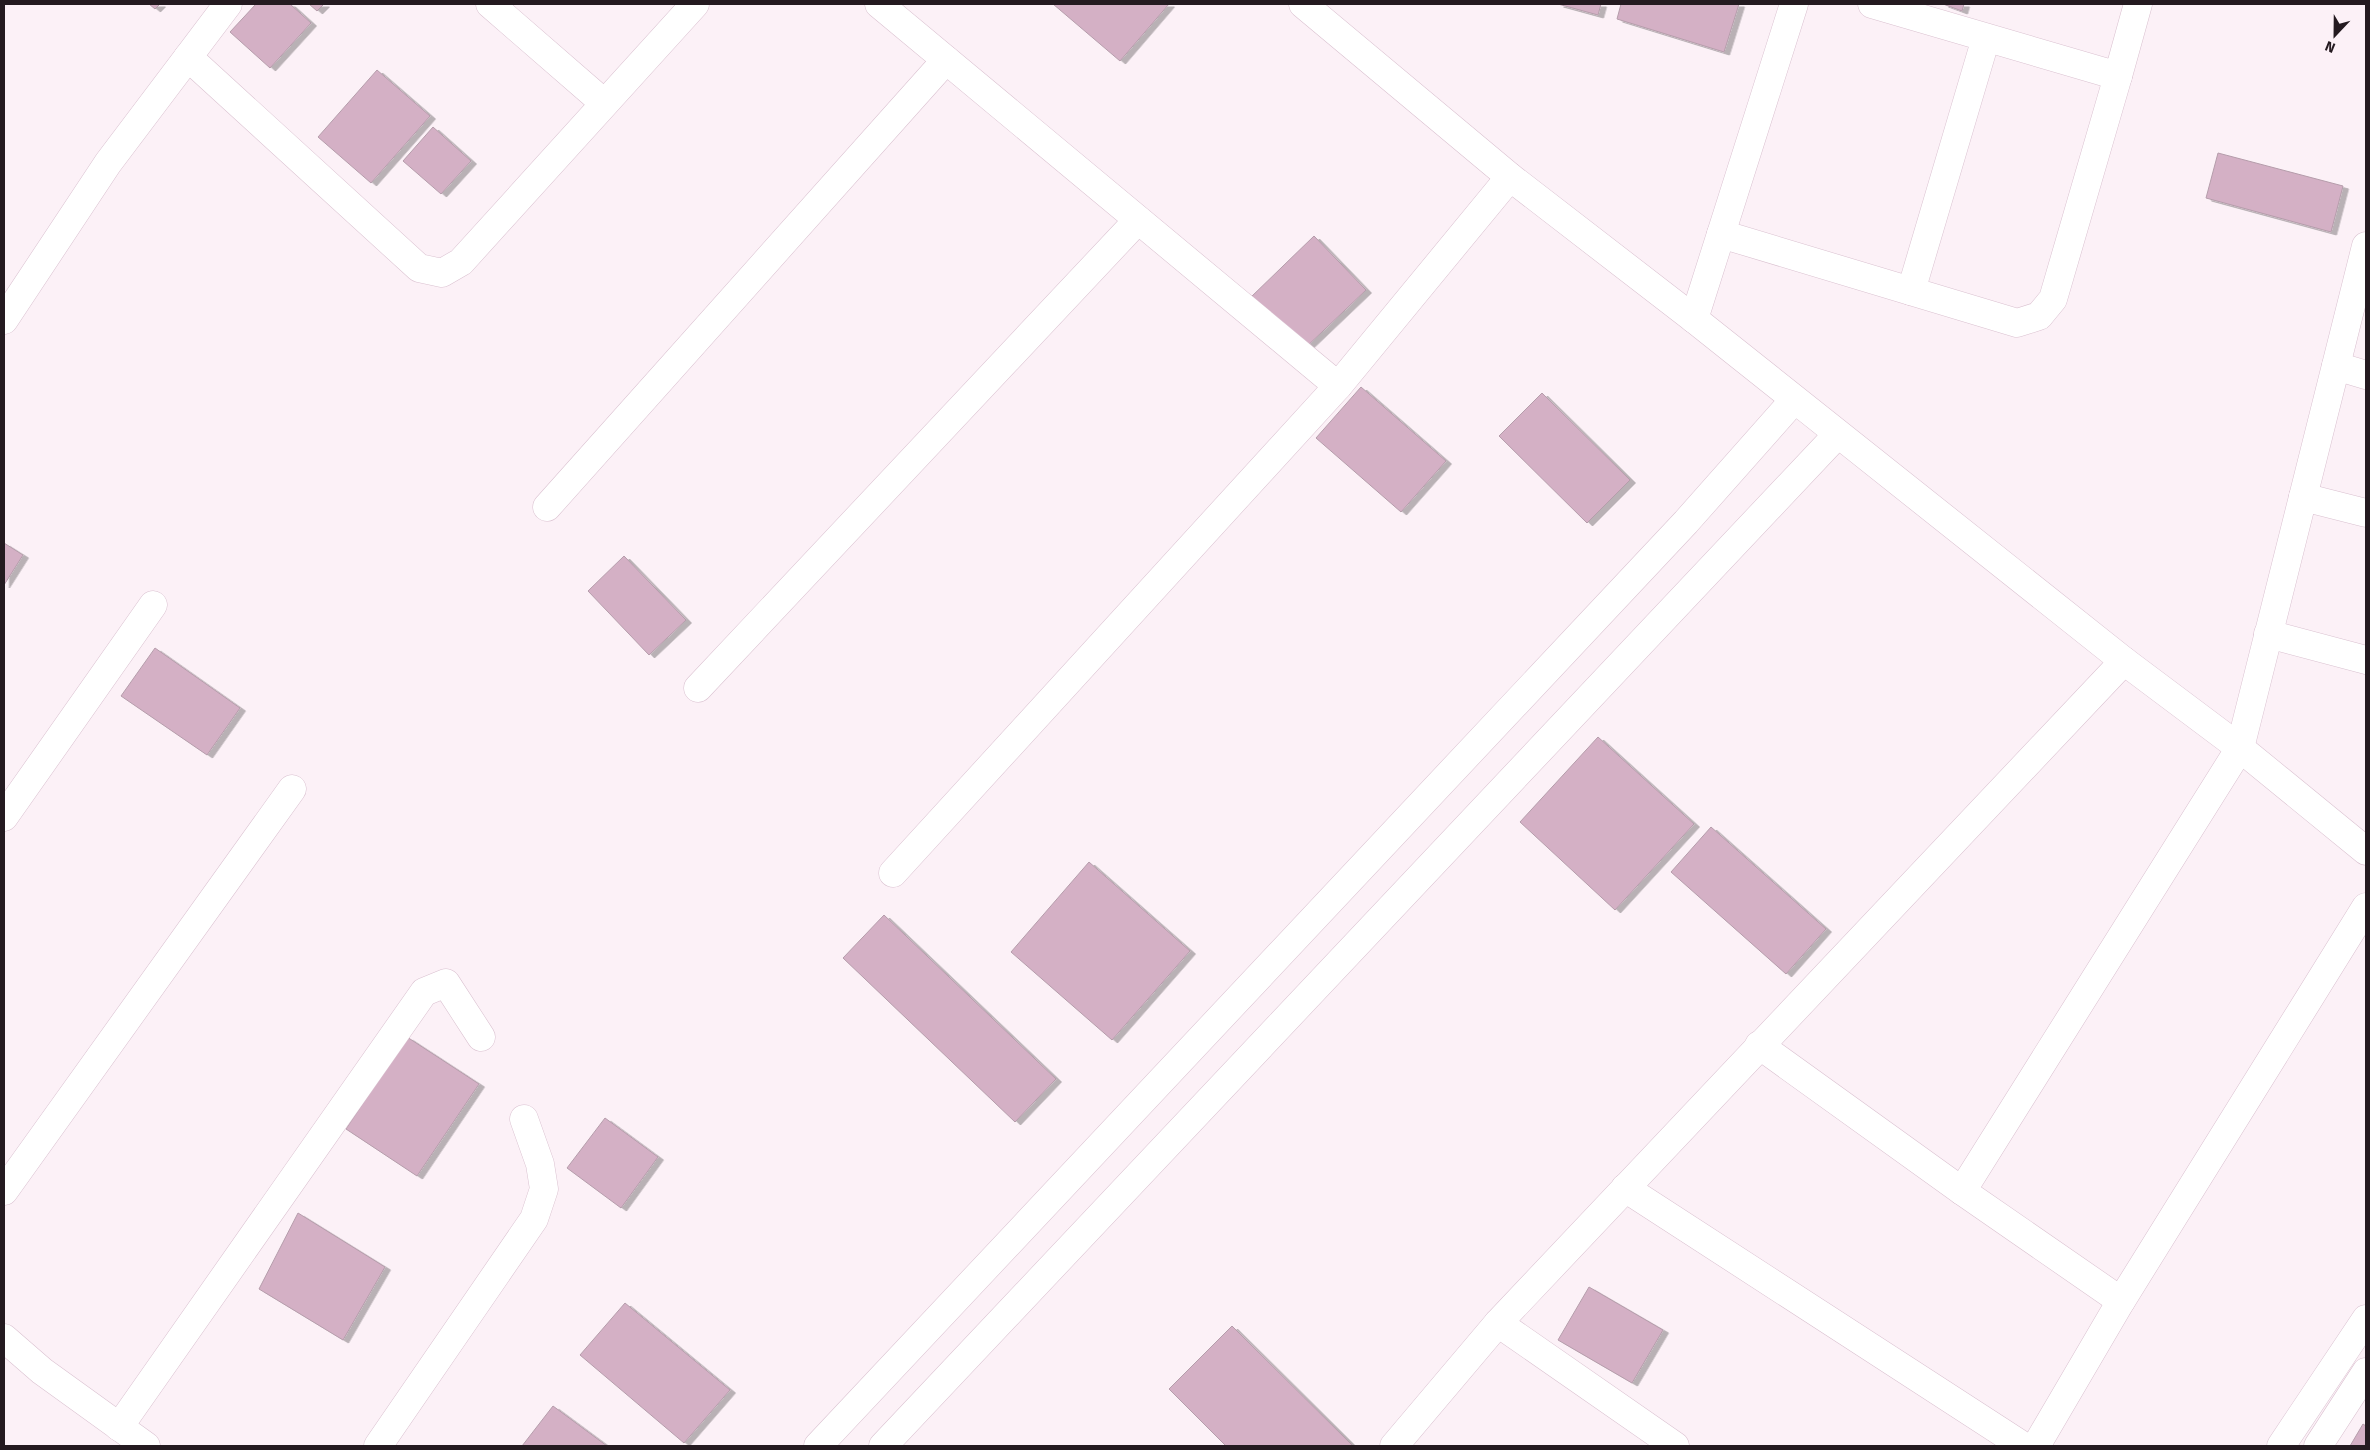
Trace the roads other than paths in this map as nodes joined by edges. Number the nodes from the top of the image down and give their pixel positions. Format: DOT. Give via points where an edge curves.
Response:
graph roads {
  1 [pos="228,4"];
  2 [pos="490,4"];
  3 [pos="694,4"];
  4 [pos="879,4"];
  5 [pos="1303,4"];
  6 [pos="1794,4"];
  7 [pos="1872,4"];
  8 [pos="2138,4"];
  9 [pos="1986,38"];
  10 [pos="188,57"];
  11 [pos="946,60"];
  12 [pos="2118,76"];
  13 [pos="604,103"];
  14 [pos="1510,177"];
  15 [pos="1138,220"];
  16 [pos="1721,234"];
  17 [pos="2366,246"];
  18 [pos="1911,291"];
  19 [pos="1694,319"];
  20 [pos="4,320"];
  21 [pos="2336,366"];
  22 [pos="2366,374"];
  23 [pos="1338,386"];
  24 [pos="1794,400"];
  25 [pos="1837,435"];
  26 [pos="2303,497"];
  27 [pos="547,508"];
  28 [pos="2366,513"];
  29 [pos="153,605"];
  30 [pos="2268,634"];
  31 [pos="2366,660"];
  32 [pos="2124,661"];
  33 [pos="698,688"];
  34 [pos="2240,748"];
  35 [pos="292,789"];
  36 [pos="4,817"];
  37 [pos="2366,851"];
  38 [pos="893,873"];
  39 [pos="2366,908"];
  40 [pos="481,1038"];
  41 [pos="1759,1045"];
  42 [pos="524,1119"];
  43 [pos="1625,1188"];
  44 [pos="4,1191"];
  45 [pos="1962,1191"];
  46 [pos="2122,1301"];
  47 [pos="2366,1320"];
  48 [pos="1498,1323"];
  49 [pos="4,1338"];
  50 [pos="2364,1379"];
  51 [pos="120,1427"];
  52 [pos="823,1441"];
  53 [pos="146,1446"];
  54 [pos="378,1446"];
  55 [pos="883,1446"];
  56 [pos="1394,1446"];
  57 [pos="1675,1446"];
  58 [pos="2023,1446"];
  59 [pos="2036,1446"];
  60 [pos="2281,1446"];
  61 [pos="2318,1446"];
  1 -- 10 [label="street"];
  2 -- 13 [label="street"];
  3 -- 13 [label="street"];
  4 -- 11 [label="street"];
  5 -- 14 [label="street"];
  6 -- 16 [label="street"];
  7 -- 9 [label="street"];
  8 -- 12 [label="street"];
  9 -- 12 [label="street"];
  9 -- 18 [label="street"];
  10 -- 13 [label="street" via="420,268 442,273 461,262"];
  10 -- 20 [label="street" via="108,163"];
  11 -- 15 [label="street"];
  11 -- 27 [label="street"];
  12 -- 18 [label="street" via="2052,299 2039,316 2018,323"];
  14 -- 19 [label="street"];
  14 -- 23 [label="street"];
  15 -- 23 [label="street"];
  15 -- 33 [label="street"];
  16 -- 18 [label="street"];
  16 -- 19 [label="street"];
  17 -- 21 [label="street"];
  19 -- 24 [label="street"];
  21 -- 22 [label="street"];
  21 -- 26 [label="street"];
  23 -- 38 [label="street"];
  24 -- 25 [label="street"];
  24 -- 52 [label="street" via="1686,522"];
  25 -- 32 [label="street"];
  25 -- 55 [label="street"];
  26 -- 28 [label="street"];
  26 -- 30 [label="street"];
  29 -- 36 [label="street"];
  30 -- 31 [label="street"];
  30 -- 34 [label="street"];
  32 -- 34 [label="street"];
  32 -- 41 [label="street"];
  34 -- 37 [label="street"];
  34 -- 45 [label="street"];
  35 -- 44 [label="street"];
  39 -- 46 [label="street"];
  40 -- 51 [label="street" via="446,983 424,992"];
  41 -- 43 [label="street"];
  41 -- 45 [label="street"];
  42 -- 54 [label="street" via="540,1164 544,1189 534,1219"];
  43 -- 48 [label="street"];
  43 -- 58 [label="street"];
  45 -- 46 [label="street"];
  46 -- 59 [label="street"];
  47 -- 60 [label="street"];
  48 -- 56 [label="street"];
  48 -- 57 [label="street"];
  49 -- 51 [label="street" via="42,1371"];
  50 -- 61 [label="street"];
  51 -- 53 [label="street"];
}
